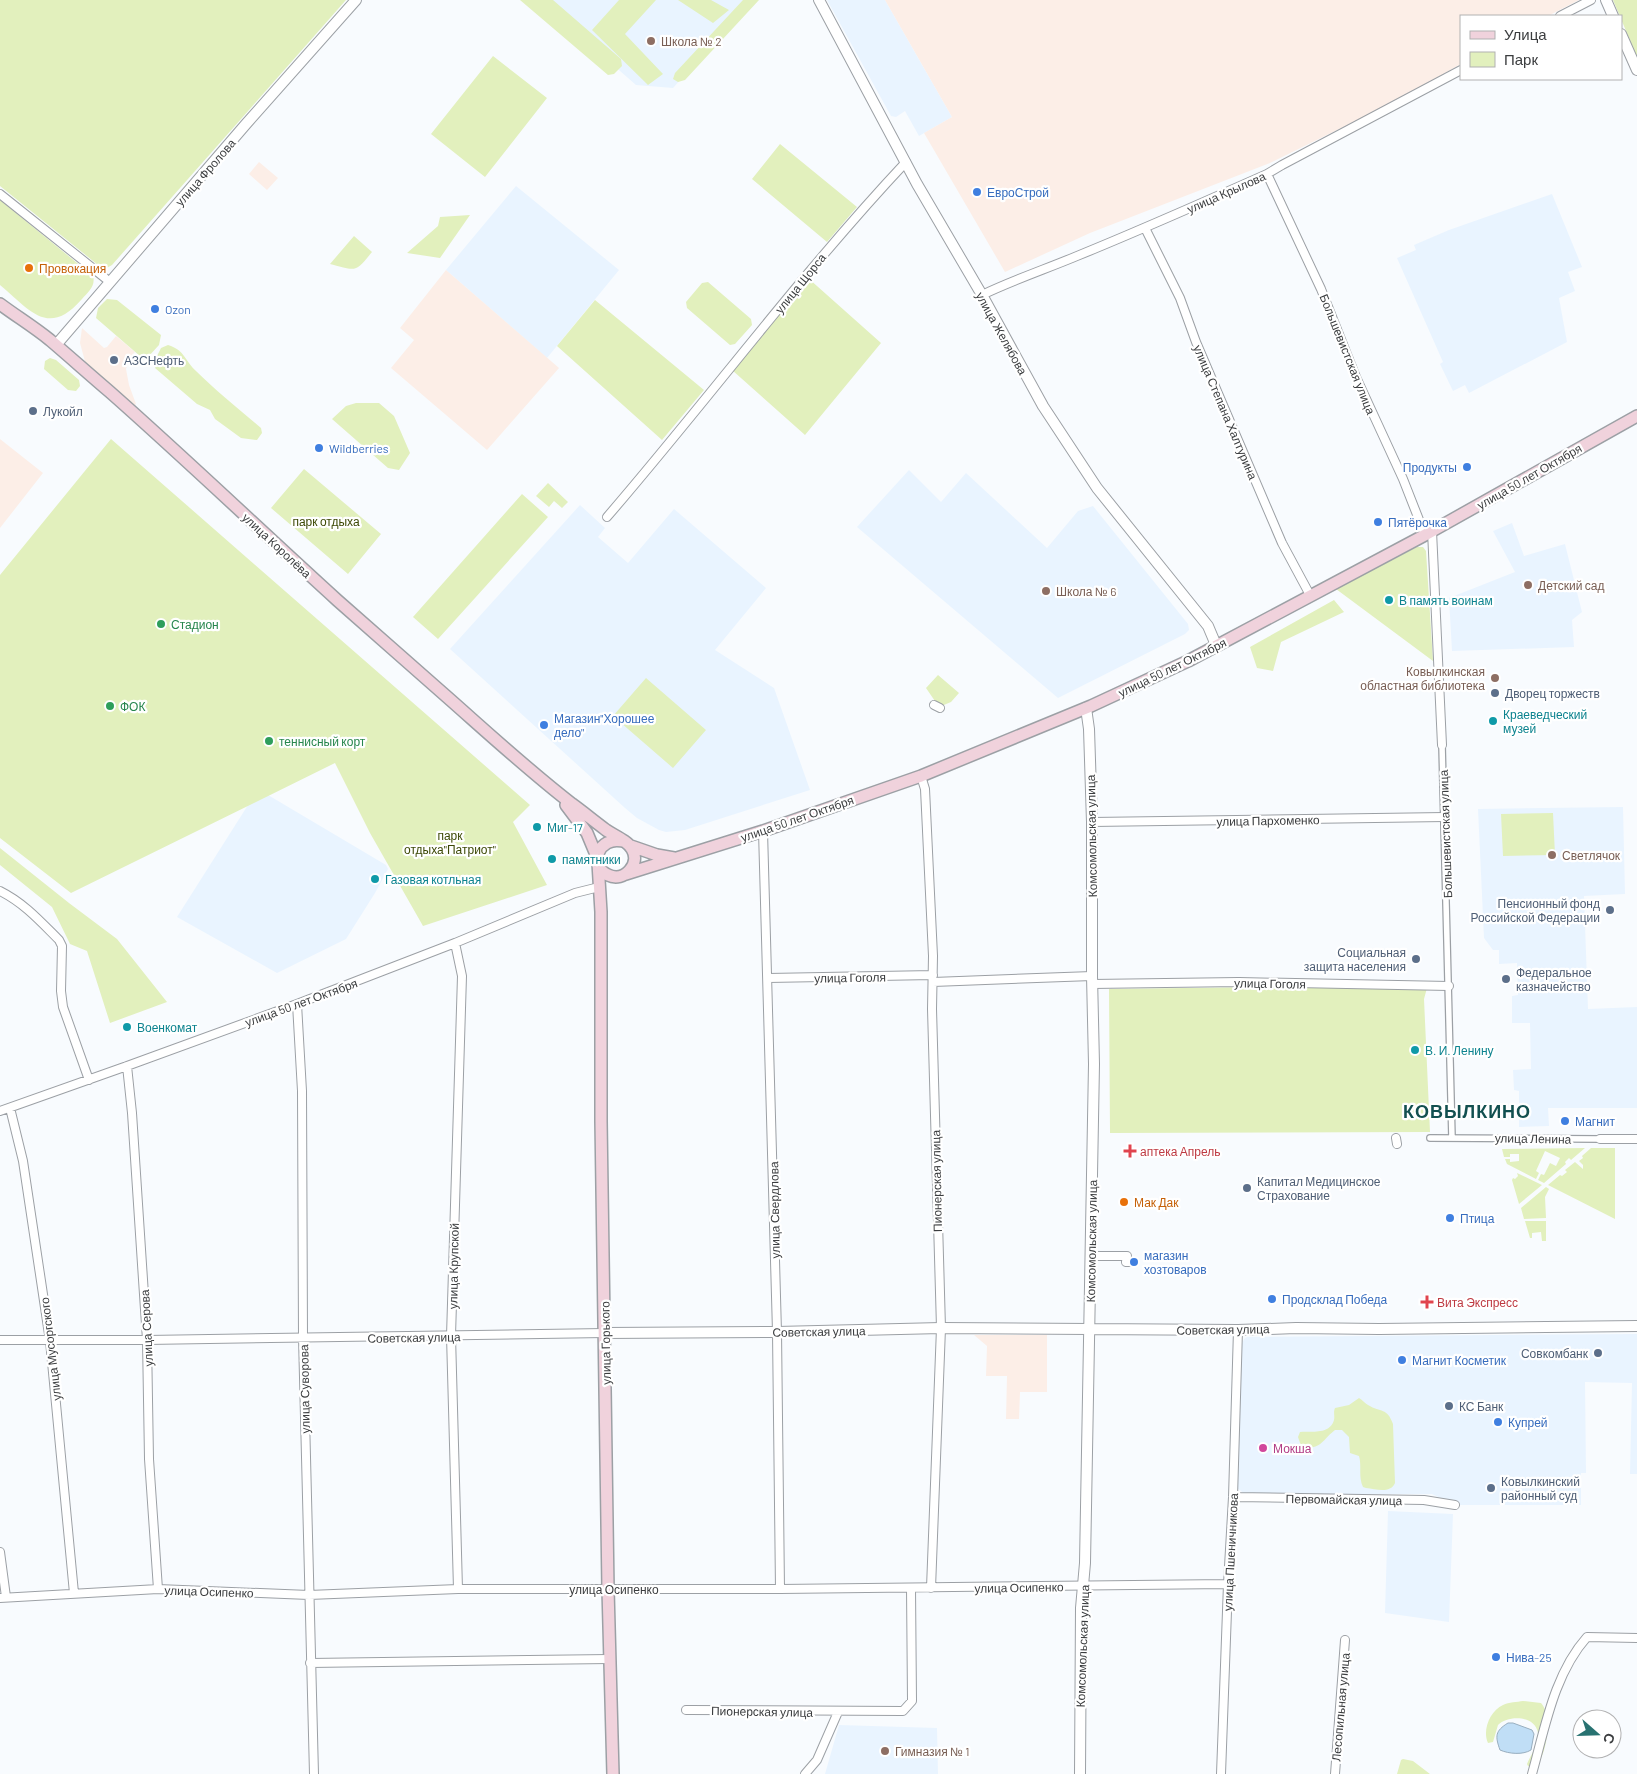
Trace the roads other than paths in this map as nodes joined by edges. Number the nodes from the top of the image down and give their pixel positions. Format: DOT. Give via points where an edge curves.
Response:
graph roads {
  1 [pos="356,0"];
  2 [pos="819,0"];
  3 [pos="1591,0"];
  4 [pos="1606,0"];
  5 [pos="1562,15"];
  6 [pos="1613,15"];
  7 [pos="1622,36"];
  8 [pos="1637,70"];
  9 [pos="1460,71"];
  10 [pos="906,162"];
  11 [pos="1267,174"];
  12 [pos="0,194"];
  13 [pos="1145,228"];
  14 [pos="110,282"];
  15 [pos="982,295"];
  16 [pos="0,304"];
  17 [pos="56,345"];
  18 [pos="1637,416"];
  19 [pos="607,517"];
  20 [pos="1428,533"];
  21 [pos="1310,596"];
  22 [pos="1216,645"];
  23 [pos="1086,708"];
  24 [pos="1442,744"];
  25 [pos="920,776"];
  26 [pos="552,789"];
  27 [pos="1445,818"];
  28 [pos="1092,822"];
  29 [pos="763,831"];
  30 [pos="626,844"];
  31 [pos="681,858"];
  32 [pos="597,859"];
  33 [pos="623,875"];
  34 [pos="599,886"];
  35 [pos="0,891"];
  36 [pos="601,912"];
  37 [pos="455,943"];
  38 [pos="768,978"];
  39 [pos="933,979"];
  40 [pos="1092,980"];
  41 [pos="1449,986"];
  42 [pos="296,1004"];
  43 [pos="127,1066"];
  44 [pos="89,1080"];
  45 [pos="10,1108"];
  46 [pos="0,1111"];
  47 [pos="1430,1138"];
  48 [pos="1452,1138"];
  49 [pos="1600,1138"];
  50 [pos="1637,1138"];
  51 [pos="1092,1256"];
  52 [pos="1129,1262"];
  53 [pos="1637,1326"];
  54 [pos="941,1328"];
  55 [pos="1089,1330"];
  56 [pos="1238,1330"];
  57 [pos="777,1332"];
  58 [pos="605,1333"];
  59 [pos="451,1336"];
  60 [pos="302,1338"];
  61 [pos="0,1340"];
  62 [pos="50,1340"];
  63 [pos="147,1340"];
  64 [pos="1233,1497"];
  65 [pos="1455,1505"];
  66 [pos="0,1552"];
  67 [pos="1228,1584"];
  68 [pos="1084,1586"];
  69 [pos="911,1588"];
  70 [pos="931,1588"];
  71 [pos="158,1589"];
  72 [pos="458,1589"];
  73 [pos="608,1589"];
  74 [pos="780,1589"];
  75 [pos="74,1593"];
  76 [pos="309,1595"];
  77 [pos="3,1598"];
  78 [pos="1637,1638"];
  79 [pos="1346,1640"];
  80 [pos="610,1659"];
  81 [pos="310,1663"];
  82 [pos="686,1710"];
  83 [pos="838,1712"];
  84 [pos="314,1774"];
  85 [pos="613,1774"];
  86 [pos="805,1774"];
  87 [pos="1080,1774"];
  88 [pos="1221,1774"];
  89 [pos="1335,1774"];
  90 [pos="1532,1774"];
  1 -- 14 [label="street, улица Фролова"];
  2 -- 10 [label="street, улица Желябова"];
  3 -- 5 [label="street"];
  4 -- 6 [label="street"];
  7 -- 8 [label="street"];
  9 -- 11 [label="street, улица Крылова"];
  10 -- 15 [label="street, улица Желябова"];
  10 -- 19 [label="street, улица Щорса" via="862,208"];
  11 -- 13 [label="street, улица Крылова"];
  11 -- 20 [label="street, Большевистская улица" via="1321,288 1356,377"];
  12 -- 14 [label="street"];
  13 -- 15 [label="street, улица Крылова"];
  13 -- 21 [label="street, улица Степана Халтурина" via="1180,298 1282,543"];
  14 -- 17 [label="street, улица Фролова"];
  15 -- 22 [label="street, улица Желябова" via="1033,389 1097,488 1208,626"];
  16 -- 17 [label="main road, улица Королёва"];
  17 -- 26 [label="main road, улица Королёва" via="127,406 337,600"];
  18 -- 20 [label="main road, улица 50 лет Октября"];
  20 -- 21 [label="main road, улица 50 лет Октября"];
  20 -- 24 [label="street, Большевистская улица"];
  21 -- 22 [label="main road, улица 50 лет Октября"];
  22 -- 23 [label="main road, улица 50 лет Октября"];
  23 -- 25 [label="main road, улица 50 лет Октября"];
  23 -- 28 [label="street, Комсомольская улица" via="1090,730"];
  24 -- 27 [label="street, Большевистская улица"];
  25 -- 29 [label="main road, улица 50 лет Октября"];
  25 -- 39 [label="street, Пионерская улица" via="925,788"];
  26 -- 30 [label="main road, улица Королёва"];
  26 -- 32 [label="main road, улица Королёва" via="587,833"];
  27 -- 28 [label="street, улица Пархоменко"];
  27 -- 41 [label="street, Большевистская улица"];
  28 -- 40 [label="street, Комсомольская улица"];
  29 -- 31 [label="main road, улица 50 лет Октября"];
  29 -- 38 [label="street, улица Свердлова"];
  30 -- 31 [label="main road, улица 50 лет Октября" via="668,858"];
  30 -- 32 [label="main road" via="613,840 604,844"];
  30 -- 33 [label="main road" via="634,851 634,861 630,871"];
  31 -- 33 [label="main road, улица 50 лет Октября"];
  32 -- 33 [label="main road" via="606,874"];
  32 -- 34 [label="main road, улица Горького"];
  33 -- 36 [label="main road, улица Горького" via="606,888"];
  34 -- 36 [label="main road, улица Горького"];
  34 -- 37 [label="street, улица 50 лет Октября"];
  35 -- 44 [label="street" via="27,907 62,946 63,1007"];
  36 -- 58 [label="main road, улица Горького"];
  37 -- 42 [label="street, улица 50 лет Октября"];
  37 -- 59 [label="street, улица Крупской" via="462,976"];
  38 -- 39 [label="street, улица Гоголя"];
  38 -- 57 [label="street, улица Свердлова"];
  39 -- 40 [label="street, улица Гоголя"];
  39 -- 54 [label="street, Пионерская улица"];
  40 -- 41 [label="street, улица Гоголя"];
  40 -- 51 [label="street, Комсомольская улица"];
  41 -- 48 [label="street, Большевистская улица"];
  42 -- 43 [label="street, улица 50 лет Октября"];
  42 -- 60 [label="street, улица Суворова" via="302,1091"];
  43 -- 44 [label="street, улица 50 лет Октября"];
  43 -- 63 [label="street, улица Серова"];
  44 -- 45 [label="street, улица 50 лет Октября"];
  45 -- 46 [label="street, улица 50 лет Октября"];
  45 -- 62 [label="street, улица Мусоргского" via="23,1161"];
  47 -- 48 [label="street, улица Ленина"];
  48 -- 49 [label="street, улица Ленина"];
  49 -- 50 [label="street, улица Ленина"];
  51 -- 52 [label="street" via="1127,1256 1126,1262"];
  51 -- 55 [label="street, Комсомольская улица"];
  53 -- 56 [label="street, Советская улица"];
  54 -- 55 [label="street, Советская улица"];
  54 -- 57 [label="street, Советская улица"];
  54 -- 70 [label="street, Пионерская улица"];
  55 -- 56 [label="street, Советская улица"];
  55 -- 68 [label="street, Комсомольская улица"];
  56 -- 64 [label="street, улица Пшеничникова"];
  57 -- 58 [label="street, Советская улица"];
  57 -- 74 [label="street, улица Свердлова"];
  58 -- 59 [label="street, Советская улица"];
  58 -- 73 [label="main road, улица Горького"];
  59 -- 60 [label="street, Советская улица"];
  59 -- 72 [label="street, улица Крупской"];
  60 -- 63 [label="street, Советская улица"];
  60 -- 76 [label="street, улица Суворова"];
  61 -- 62 [label="street, Советская улица"];
  62 -- 63 [label="street, Советская улица"];
  62 -- 75 [label="street, улица Мусоргского"];
  63 -- 71 [label="street, улица Серова" via="149,1459"];
  64 -- 65 [label="street, Первомайская улица" via="1424,1500"];
  64 -- 67 [label="street, улица Пшеничникова"];
  66 -- 77 [label="street"];
  67 -- 68 [label="street, улица Осипенко"];
  67 -- 88 [label="street, улица Пшеничникова"];
  68 -- 70 [label="street, улица Осипенко"];
  68 -- 87 [label="street, Комсомольская улица" via="1081,1608"];
  69 -- 70 [label="street, улица Осипенко"];
  69 -- 74 [label="street, улица Осипенко"];
  69 -- 83 [label="street, Пионерская улица" via="912,1701 903,1711"];
  71 -- 75 [label="street, улица Осипенко"];
  71 -- 76 [label="street, улица Осипенко"];
  72 -- 73 [label="street, улица Осипенко"];
  72 -- 76 [label="street, улица Осипенко"];
  73 -- 74 [label="street, улица Осипенко"];
  73 -- 80 [label="main road, улица Горького"];
  75 -- 77 [label="street, улица Осипенко"];
  76 -- 81 [label="street, улица Суворова"];
  78 -- 90 [label="street" via="1598,1636 1587,1638 1580,1645 1553,1699"];
  79 -- 89 [label="street, Лесопильная улица"];
  80 -- 81 [label="street"];
  80 -- 85 [label="main road, улица Горького"];
  81 -- 84 [label="street, улица Суворова"];
  82 -- 83 [label="street, Пионерская улица"];
  83 -- 86 [label="street" via="817,1760"];
}
